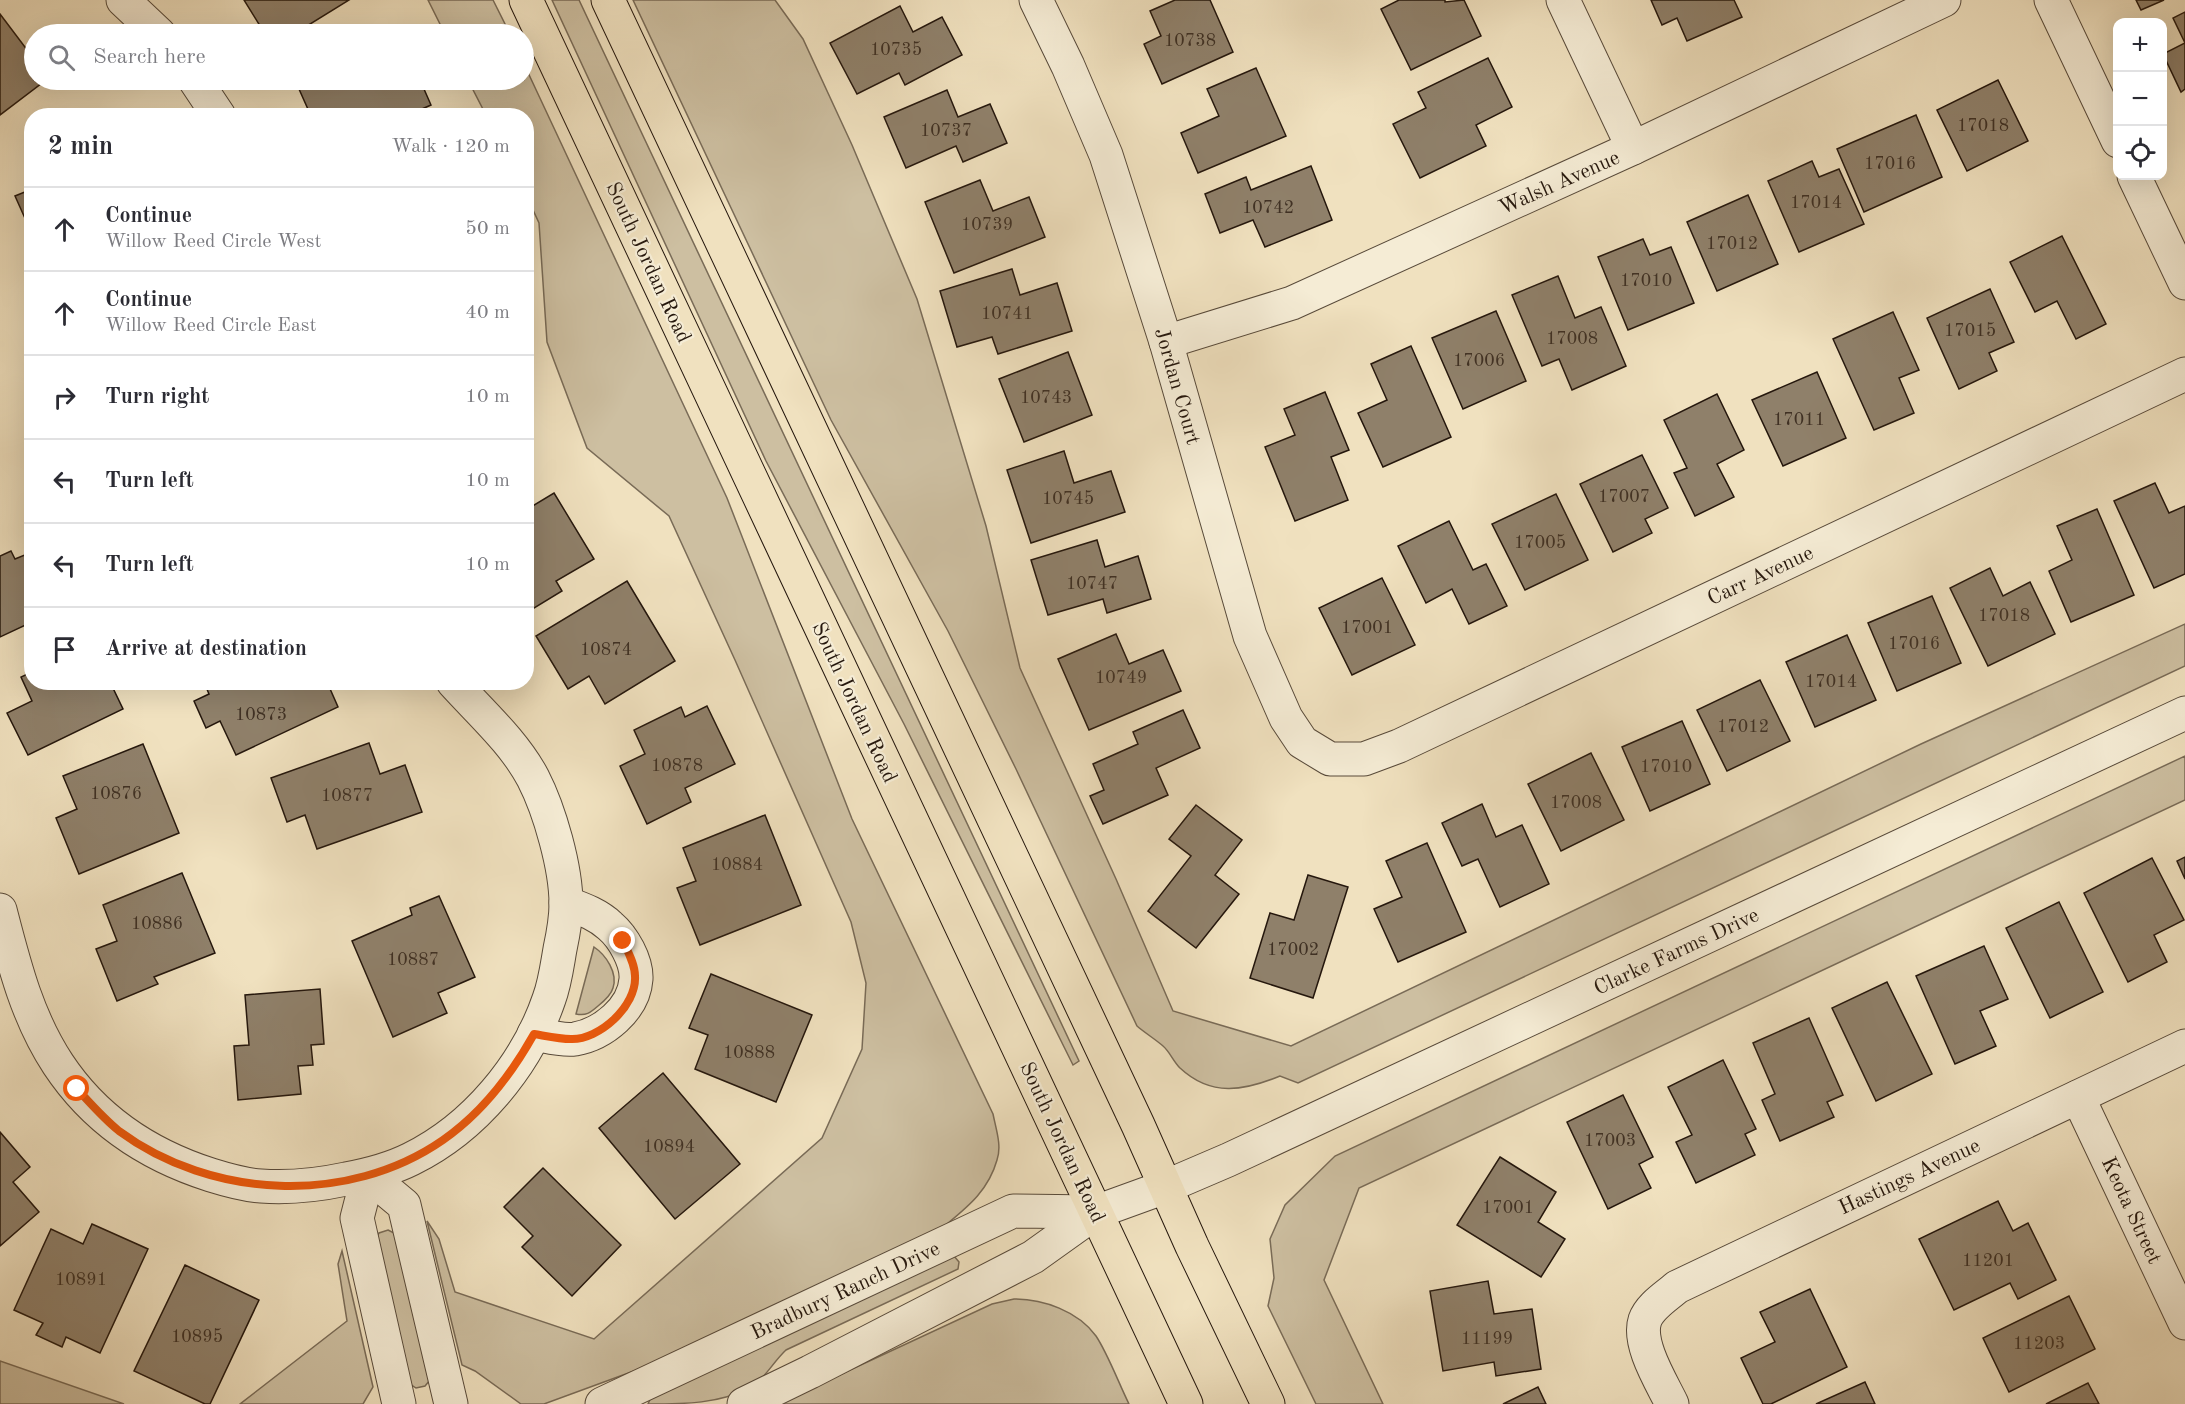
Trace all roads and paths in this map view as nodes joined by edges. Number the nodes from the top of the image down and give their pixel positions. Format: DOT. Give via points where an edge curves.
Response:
graph roads {
  1 [pos="123,0"];
  2 [pos="525,0"];
  3 [pos="608,0"];
  4 [pos="1036,0"];
  5 [pos="1563,0"];
  6 [pos="1944,0"];
  7 [pos="2051,0"];
  8 [pos="148,24"];
  9 [pos="202,90"];
  10 [pos="214,108"];
  11 [pos="2113,130"];
  12 [pos="1633,148"];
  13 [pos="2136,180"];
  14 [pos="2185,283"];
  15 [pos="1166,342"];
  16 [pos="2185,374"];
  17 [pos="460,690"];
  18 [pos="2185,714"];
  19 [pos="1330,759"];
  20 [pos="566,903"];
  21 [pos="0,910"];
  22 [pos="534,1034"];
  23 [pos="2185,1046"];
  24 [pos="2078,1097"];
  25 [pos="368,1175"];
  26 [pos="1166,1187"];
  27 [pos="1096,1212"];
  28 [pos="2185,1323"];
  29 [pos="399,1404"];
  30 [pos="451,1404"];
  31 [pos="602,1404"];
  32 [pos="744,1404"];
  33 [pos="1186,1404"];
  34 [pos="1268,1404"];
  35 [pos="1672,1404"];
  1 -- 8 [label="street"];
  2 -- 27 [label="main road, South Jordan Road"];
  3 -- 26 [label="main road"];
  4 -- 15 [label="street, Jordan Court" via="1106,154"];
  5 -- 12 [label="street"];
  6 -- 12 [label="street, Walsh Avenue"];
  7 -- 11 [label="street"];
  9 -- 10 [label="street"];
  12 -- 15 [label="street, Walsh Avenue" via="1292,303"];
  13 -- 14 [label="street"];
  15 -- 19 [label="street, Jordan Court" via="1250,636 1286,718 1302,742"];
  16 -- 19 [label="street, Carr Avenue" via="1400,746 1365,759"];
  17 -- 20 [label="street" via="524,762 534,782 555,841"];
  18 -- 26 [label="street, Clarke Farms Drive"];
  20 -- 22 [label="street" via="556,974"];
  20 -- 22 [label="street" via="597,915 623,941 636,978 632,995 621,1013 591,1035 572,1040"];
  21 -- 25 [label="street" via="16,970 43,1040 77,1089 119,1131 169,1160 228,1180 260,1186 326,1184"];
  22 -- 25 [label="street" via="518,1062 476,1113 410,1160"];
  23 -- 24 [label="street, Hastings Avenue"];
  24 -- 28 [label="street, Keota Street"];
  24 -- 35 [label="street, Hastings Avenue" via="1686,1282 1658,1303 1645,1321 1645,1342 1650,1361"];
  25 -- 29 [label="street" via="357,1218"];
  25 -- 30 [label="street" via="405,1205"];
  26 -- 27 [label="street, Bradbury Ranch Drive"];
  26 -- 34 [label="main road"];
  27 -- 31 [label="street, Bradbury Ranch Drive" via="1013,1211"];
  27 -- 32 [label="street, Bradbury Ranch Drive" via="1033,1257"];
  27 -- 33 [label="main road, South Jordan Road"];
}
